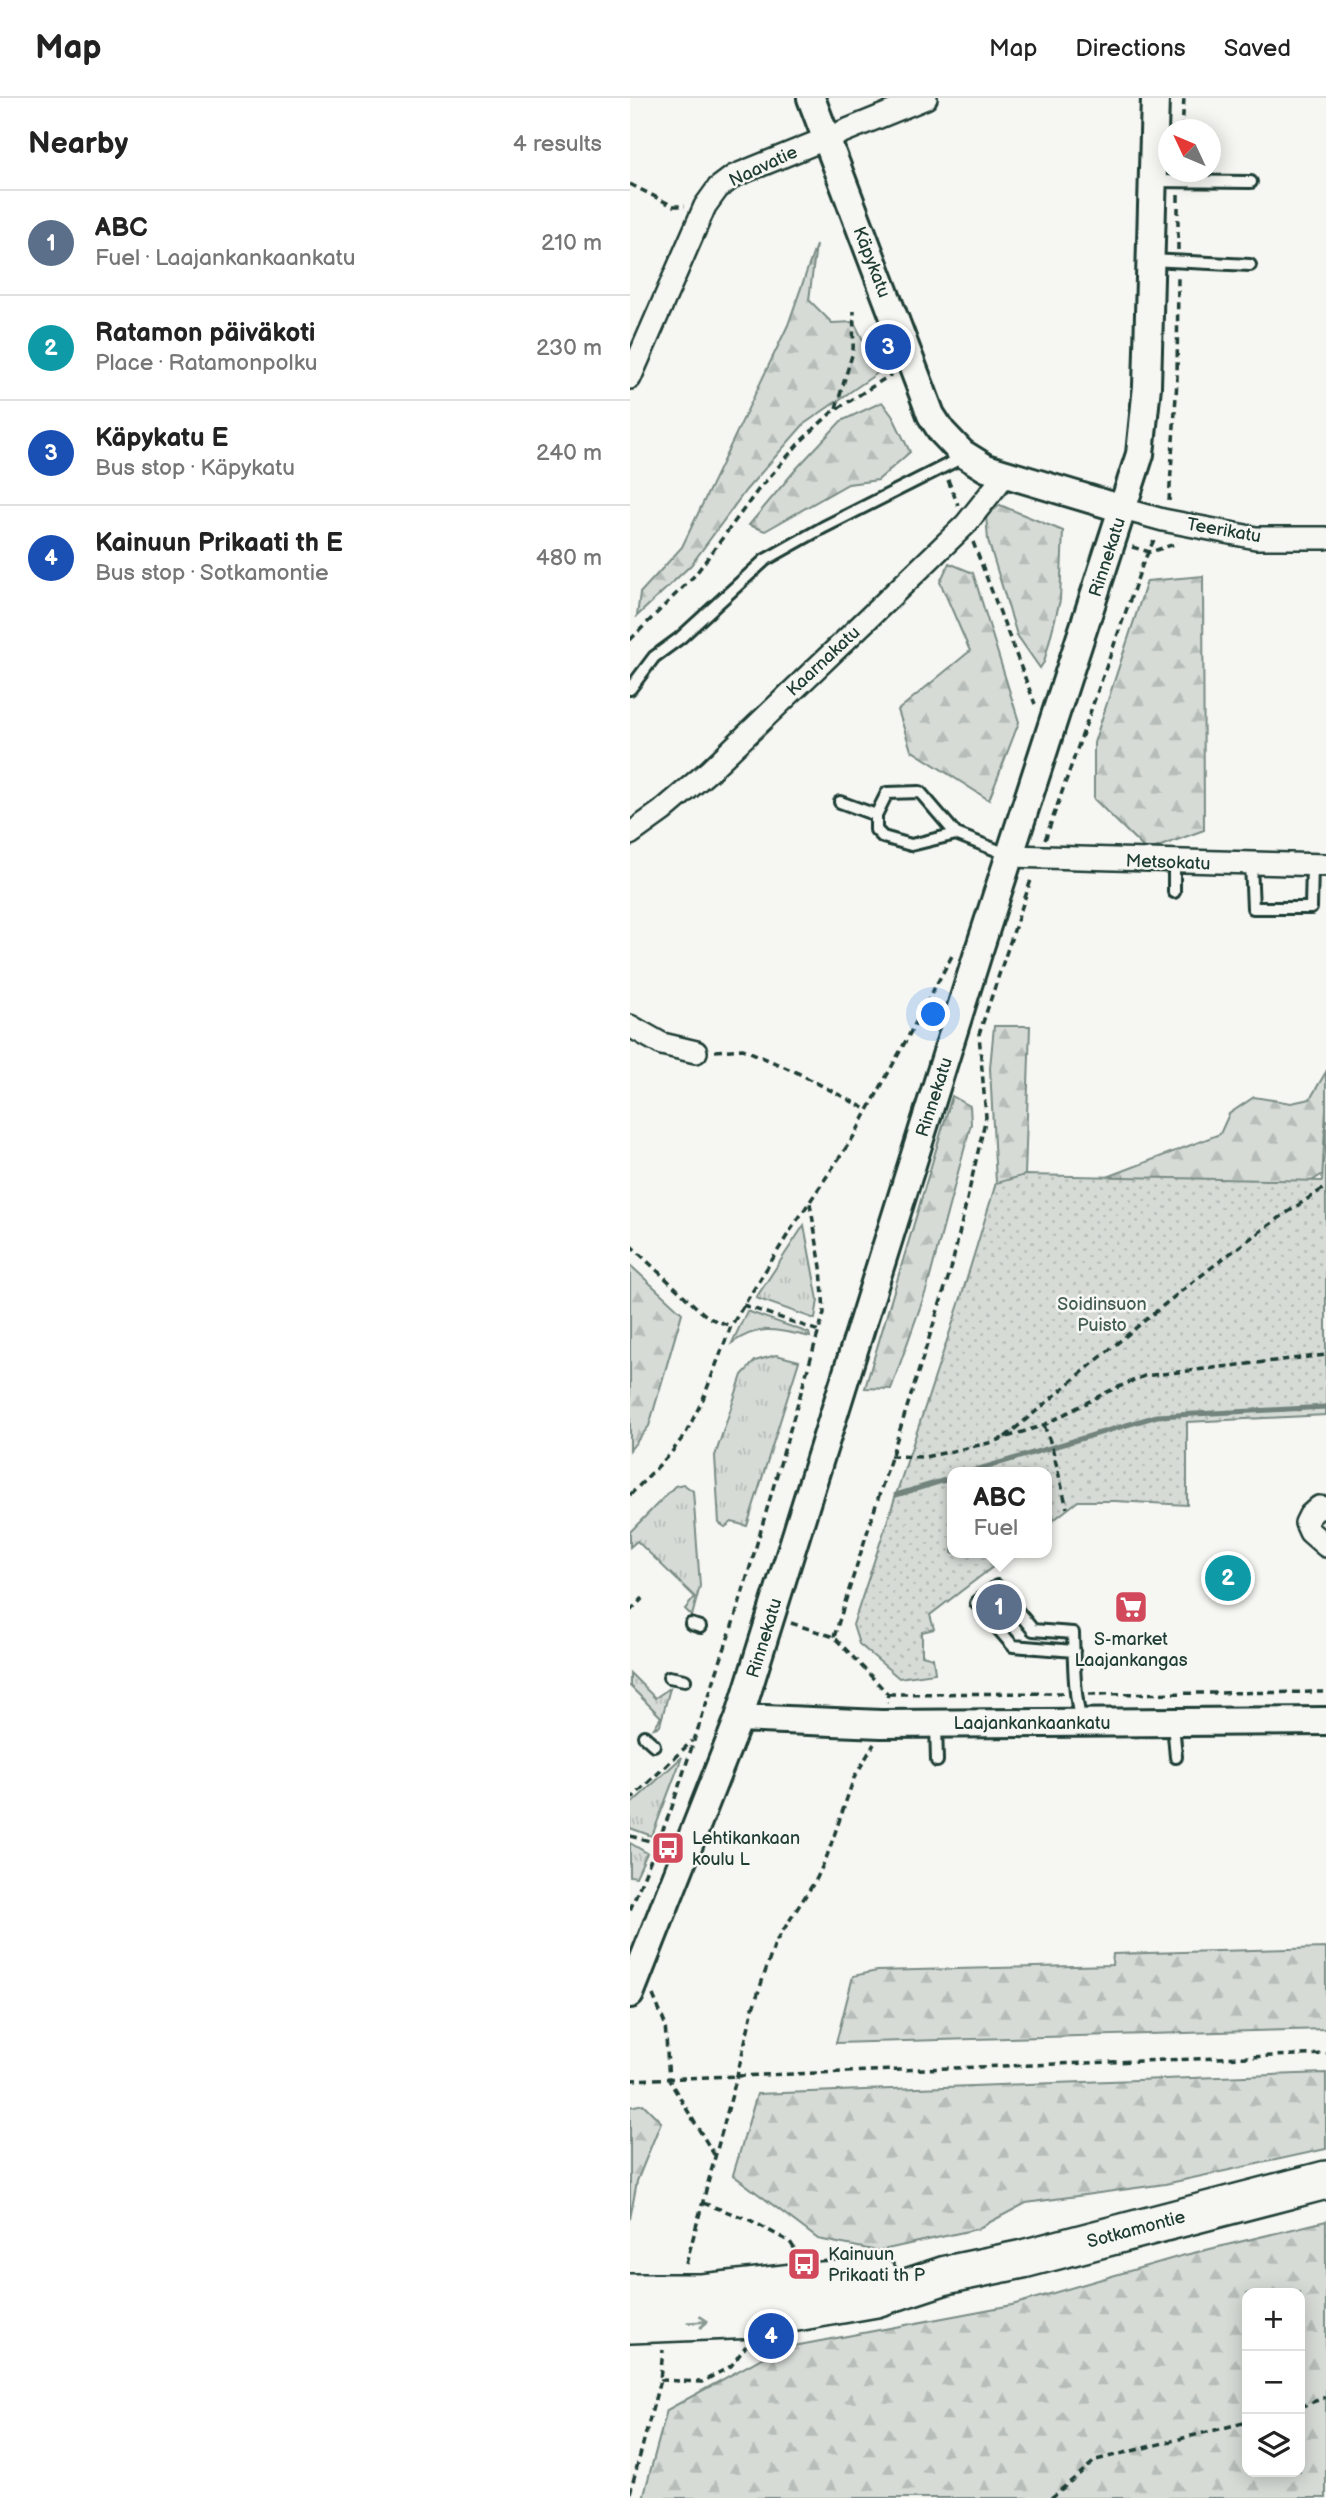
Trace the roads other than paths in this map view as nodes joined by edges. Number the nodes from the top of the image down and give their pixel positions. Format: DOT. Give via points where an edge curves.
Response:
graph roads {
  1 [pos="811,98"];
  2 [pos="926,98"];
  3 [pos="1155,98"];
  4 [pos="826,137"];
  5 [pos="1153,181"];
  6 [pos="1251,182"];
  7 [pos="1150,260"];
  8 [pos="1250,265"];
  9 [pos="630,378"];
  10 [pos="957,460"];
  11 [pos="1005,475"];
  12 [pos="1123,509"];
  13 [pos="1326,538"];
  14 [pos="630,689"];
  15 [pos="840,802"];
  16 [pos="876,815"];
  17 [pos="630,834"];
  18 [pos="956,834"];
  19 [pos="1010,856"];
  20 [pos="1174,862"];
  21 [pos="1251,864"];
  22 [pos="1319,865"];
  23 [pos="1174,892"];
  24 [pos="630,1026"];
  25 [pos="696,1052"];
  26 [pos="1326,1508"];
  27 [pos="1326,1546"];
  28 [pos="1074,1651"];
  29 [pos="669,1677"];
  30 [pos="685,1681"];
  31 [pos="739,1718"];
  32 [pos="1326,1720"];
  33 [pos="1081,1723"];
  34 [pos="1173,1723"];
  35 [pos="936,1724"];
  36 [pos="644,1735"];
  37 [pos="654,1745"];
  38 [pos="1176,1758"];
  39 [pos="937,1761"];
  40 [pos="635,1982"];
  41 [pos="1326,2180"];
  42 [pos="946,2275"];
  43 [pos="630,2293"];
  44 [pos="630,2324"];
  1 -- 4 [label="street, Käpykatu"];
  2 -- 4 [label="street, Naavatie"];
  3 -- 5 [label="street, Rinnekatu"];
  4 -- 9 [label="street, Naavatie" via="734,176 718,188 705,206"];
  4 -- 10 [label="street, Käpykatu" via="931,415"];
  5 -- 6 [label="lane"];
  5 -- 7 [label="street, Rinnekatu"];
  7 -- 8 [label="lane"];
  7 -- 12 [label="street, Rinnekatu" via="1145,421"];
  10 -- 11 [label="street, Käpykatu"];
  10 -- 14 [label="lane" via="765,560 654,657"];
  11 -- 12 [label="street, Käpykatu"];
  11 -- 17 [label="street, Kaarnakatu" via="966,524 709,771"];
  12 -- 13 [label="street, Teerikatu" via="1256,538"];
  12 -- 19 [label="street, Rinnekatu"];
  15 -- 16 [label="lane"];
  16 -- 18 [label="lane" via="876,830 883,837 911,845"];
  16 -- 18 [label="lane" via="887,793 920,792"];
  18 -- 19 [label="lane"];
  19 -- 20 [label="street, Metsokatu"];
  19 -- 31 [label="street, Rinnekatu"];
  20 -- 21 [label="street, Metsokatu"];
  20 -- 23 [label="lane"];
  21 -- 22 [label="street, Metsokatu"];
  21 -- 22 [label="lane" via="1254,908 1311,908"];
  24 -- 25 [label="street" via="662,1044"];
  26 -- 27 [label="street" via="1319,1507 1306,1523"];
  28 -- 28 [label="lane" via="1073,1633 1033,1630 997,1586 976,1602 1013,1646"];
  28 -- 33 [label="lane" via="1074,1693"];
  29 -- 30 [label="lane"];
  31 -- 35 [label="street, Laajankankaankatu"];
  31 -- 40 [label="street, Rinnekatu"];
  32 -- 34 [label="street, Laajankankaankatu"];
  33 -- 34 [label="street, Laajankankaankatu"];
  33 -- 35 [label="street, Laajankankaankatu"];
  34 -- 38 [label="lane"];
  35 -- 39 [label="lane"];
  36 -- 37 [label="lane"];
  41 -- 42 [label="highway, Sotkamontie"];
  42 -- 43 [label="highway, Sotkamontie" via="702,2293"];
  44 -- 42 [label="highway, Sotkamontie, one-way" via="756,2319 876,2298"];
}
